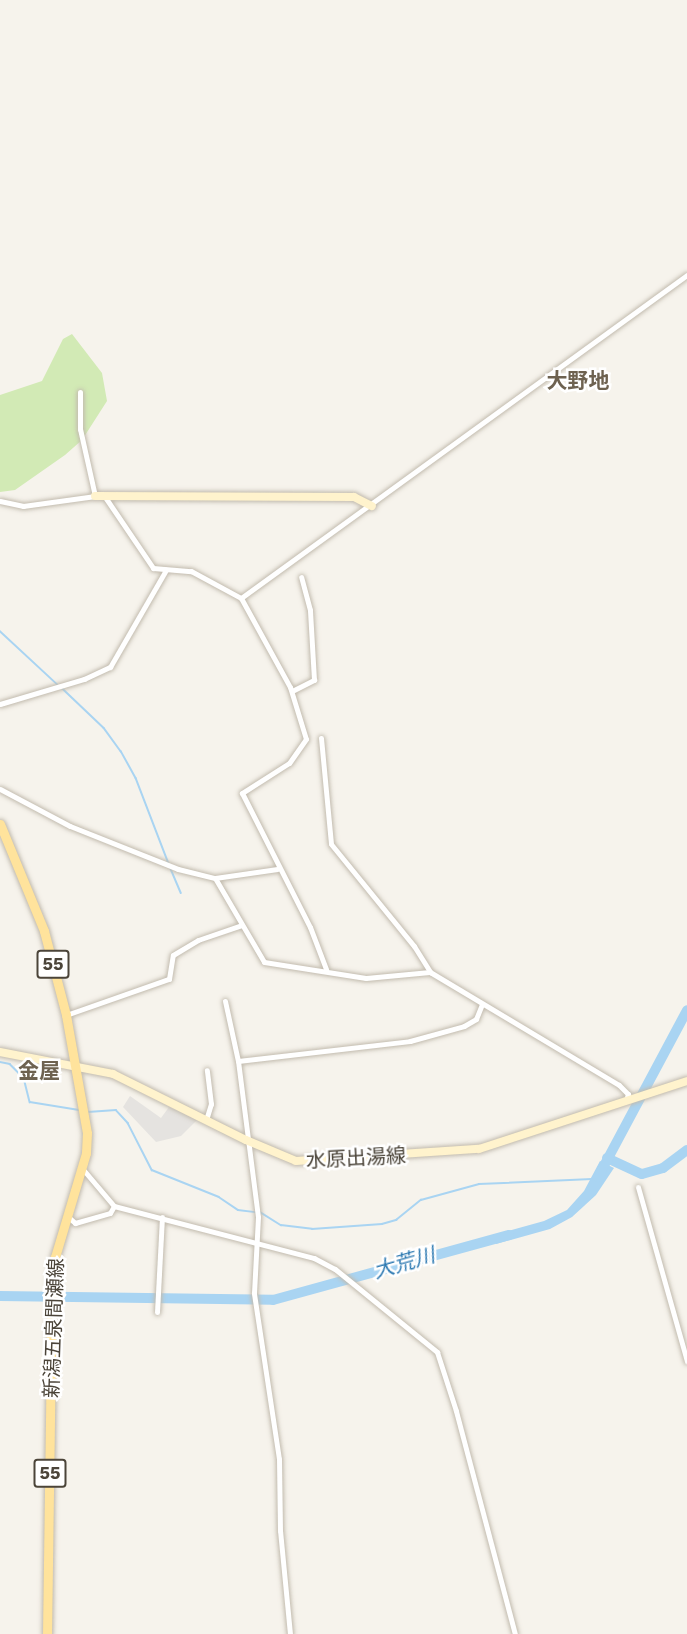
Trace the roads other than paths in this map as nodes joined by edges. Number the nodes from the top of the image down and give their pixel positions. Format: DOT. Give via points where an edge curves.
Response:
graph roads {
  1 [pos="687,275"];
  2 [pos="80,392"];
  3 [pos="95,496"];
  4 [pos="105,497"];
  5 [pos="0,501"];
  6 [pos="372,506"];
  7 [pos="166,570"];
  8 [pos="301,577"];
  9 [pos="240,598"];
  10 [pos="292,691"];
  11 [pos="0,704"];
  12 [pos="321,738"];
  13 [pos="0,789"];
  14 [pos="0,824"];
  15 [pos="277,868"];
  16 [pos="215,878"];
  17 [pos="242,925"];
  18 [pos="326,969"];
  19 [pos="430,972"];
  20 [pos="225,1001"];
  21 [pos="482,1004"];
  22 [pos="66,1015"];
  23 [pos="0,1052"];
  24 [pos="238,1061"];
  25 [pos="75,1065"];
  26 [pos="207,1070"];
  27 [pos="687,1081"];
  28 [pos="630,1098"];
  29 [pos="206,1119"];
  30 [pos="246,1140"];
  31 [pos="81,1167"];
  32 [pos="638,1187"];
  33 [pos="114,1206"];
  34 [pos="67,1216"];
  35 [pos="162,1217"];
  36 [pos="255,1243"];
  37 [pos="157,1312"];
  38 [pos="687,1361"];
  39 [pos="47,1634"];
  40 [pos="290,1634"];
  41 [pos="515,1634"];
  1 -- 6 [label="street"];
  2 -- 3 [label="street" via="80,429"];
  3 -- 4 [label="main road"];
  3 -- 5 [label="street" via="23,506"];
  4 -- 6 [label="main road" via="354,497"];
  4 -- 7 [label="street" via="153,568"];
  6 -- 9 [label="street"];
  7 -- 9 [label="street" via="191,571"];
  7 -- 11 [label="street" via="114,662 101,672"];
  8 -- 10 [label="street" via="310,610 314,680"];
  9 -- 10 [label="street"];
  10 -- 15 [label="street" via="306,739 289,763 242,793"];
  12 -- 19 [label="street" via="331,844 414,946"];
  13 -- 16 [label="street" via="70,826 169,866"];
  14 -- 22 [label="main road, 新潟五泉間瀬線 / 55" via="44,931"];
  15 -- 16 [label="street"];
  15 -- 18 [label="street" via="310,927"];
  16 -- 17 [label="street"];
  17 -- 18 [label="street" via="264,962"];
  17 -- 22 [label="street" via="198,940 173,955 169,979"];
  18 -- 19 [label="street" via="366,978"];
  19 -- 21 [label="street"];
  20 -- 24 [label="street"];
  21 -- 24 [label="street" via="476,1019 464,1026 410,1041"];
  21 -- 28 [label="street" via="619,1085"];
  22 -- 25 [label="main road, 新潟五泉間瀬線 / 55"];
  23 -- 25 [label="main road, 水原出湯線"];
  24 -- 30 [label="street"];
  25 -- 29 [label="main road, 水原出湯線" via="113,1074"];
  25 -- 31 [label="main road, 新潟五泉間瀬線 / 55" via="87,1143"];
  26 -- 29 [label="street" via="211,1104"];
  27 -- 28 [label="main road, 水原出湯線"];
  28 -- 30 [label="main road, 水原出湯線" via="479,1149 452,1153 296,1161"];
  29 -- 30 [label="main road, 水原出湯線"];
  30 -- 36 [label="street" via="258,1216"];
  31 -- 33 [label="street"];
  31 -- 34 [label="main road, 新潟五泉間瀬線 / 55"];
  32 -- 38 [label="street"];
  33 -- 34 [label="street" via="110,1213 75,1223"];
  33 -- 35 [label="street"];
  34 -- 39 [label="main road, 新潟五泉間瀬線 / 55" via="52,1277"];
  35 -- 36 [label="street"];
  35 -- 37 [label="street"];
  36 -- 40 [label="street" via="255,1312 265,1349 279,1459"];
  36 -- 41 [label="street" via="314,1258 335,1269 442,1359"];
}
